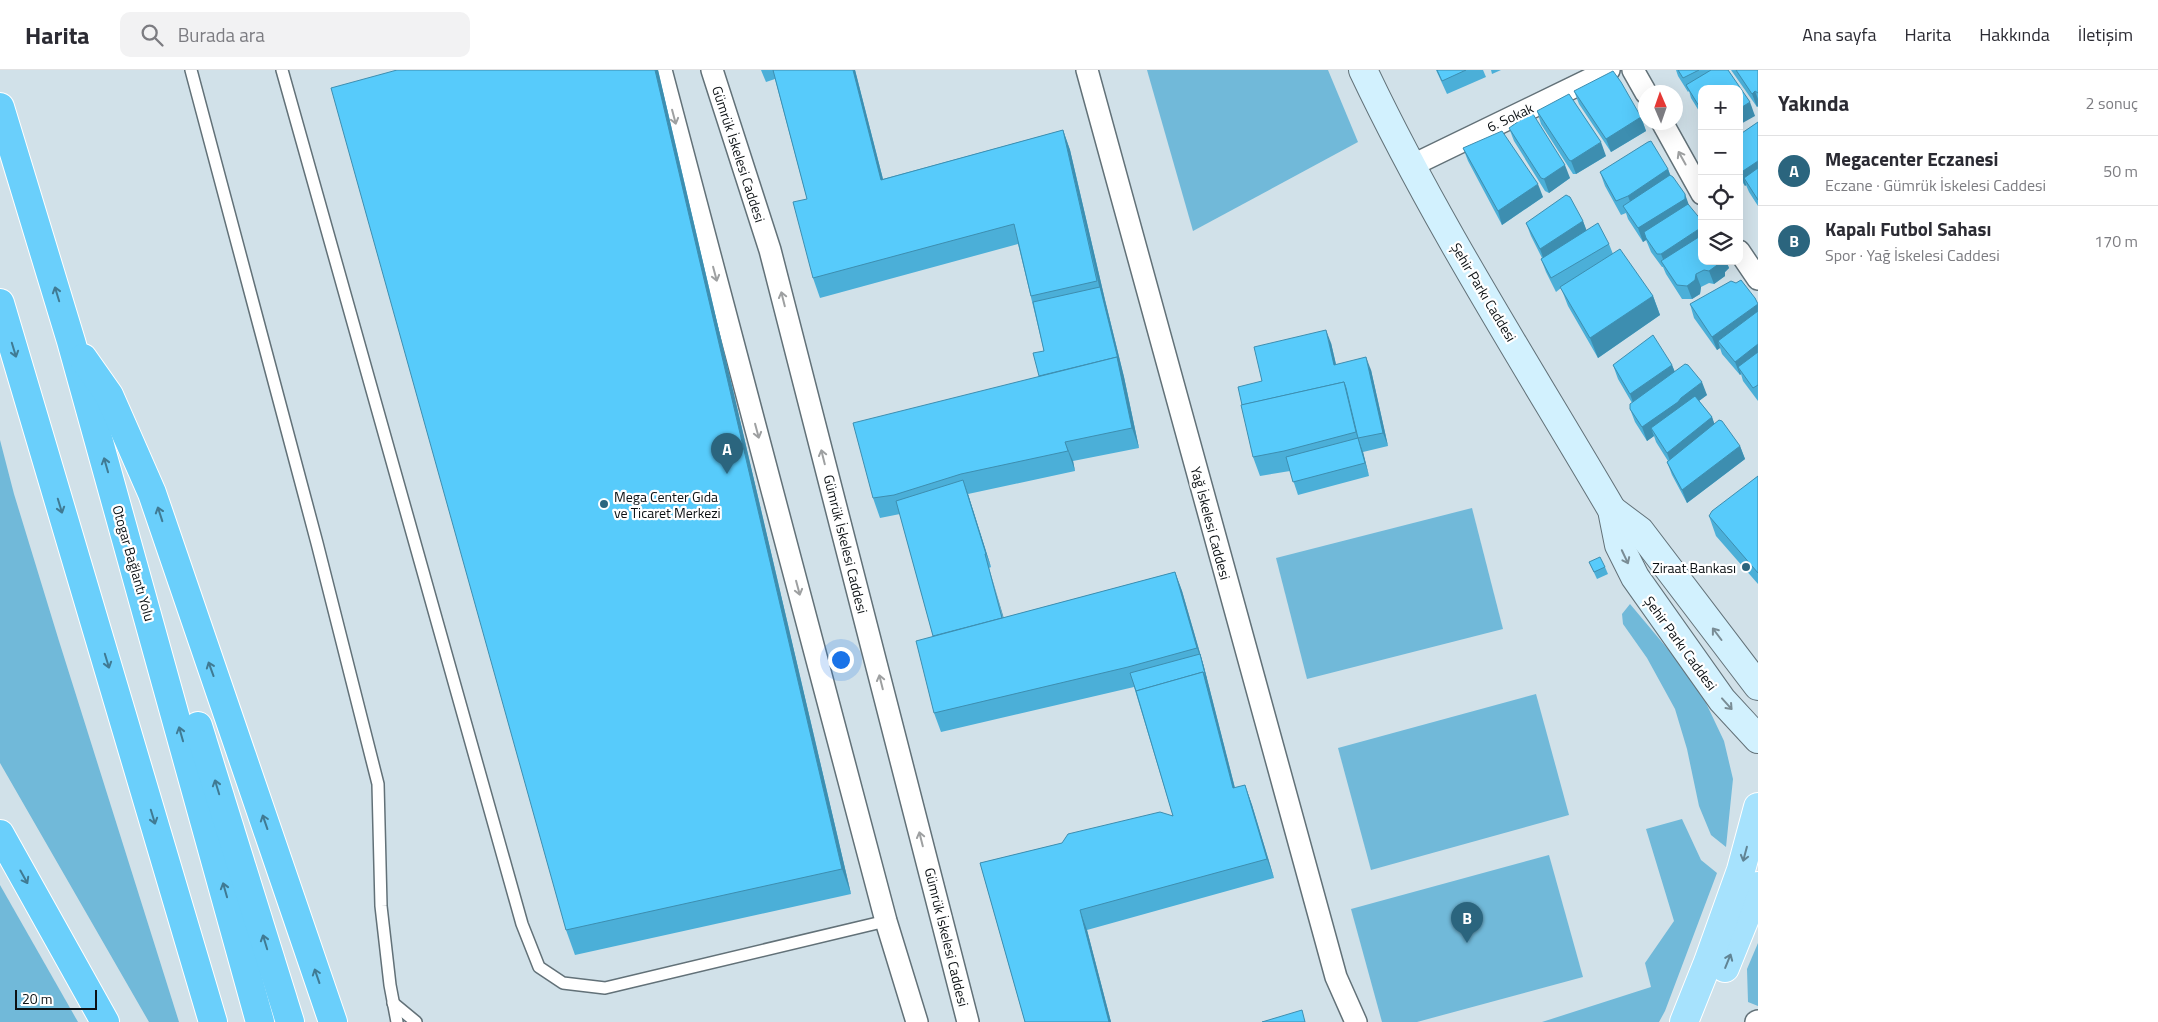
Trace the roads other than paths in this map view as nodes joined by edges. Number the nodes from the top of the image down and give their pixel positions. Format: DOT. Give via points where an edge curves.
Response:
graph roads {
  1 [pos="191,70"];
  2 [pos="282,70"];
  3 [pos="661,70"];
  4 [pos="712,70"];
  5 [pos="1087,70"];
  6 [pos="1363,70"];
  7 [pos="1609,70"];
  8 [pos="1633,70"];
  9 [pos="1641,85"];
  10 [pos="0,107"];
  11 [pos="1666,130"];
  12 [pos="1411,166"];
  13 [pos="1698,187"];
  14 [pos="1743,257"];
  15 [pos="1758,279"];
  16 [pos="0,303"];
  17 [pos="72,341"];
  18 [pos="1612,510"];
  19 [pos="152,630"];
  20 [pos="1758,686"];
  21 [pos="1758,738"];
  22 [pos="1758,806"];
  23 [pos="0,834"];
  24 [pos="1758,886"];
  25 [pos="886,921"];
  26 [pos="1336,977"];
  27 [pos="393,1003"];
  28 [pos="105,1022"];
  29 [pos="213,1022"];
  30 [pos="260,1022"];
  31 [pos="290,1022"];
  32 [pos="333,1022"];
  33 [pos="397,1022"];
  34 [pos="416,1022"];
  35 [pos="917,1022"];
  36 [pos="968,1022"];
  37 [pos="1339,1022"];
  38 [pos="1356,1022"];
  39 [pos="1684,1022"];
  40 [pos="1702,1022"];
  1 -- 27 [label="lane" via="378,784 381,906"];
  2 -- 25 [label="lane" via="522,924 539,967 563,983 605,988"];
  3 -- 25 [label="street, one-way"];
  36 -- 4 [label="street, Gümrük İskelesi Caddesi, one-way" via="770,250"];
  5 -- 26 [label="street, Yağ İskelesi Caddesi"];
  6 -- 12 [label="main road, Şehir Parkı Caddesi"];
  7 -- 12 [label="street, 6. Sokak"];
  8 -- 9 [label="street"];
  17 -- 10 [label="highway, Otogar Bağlantı Yolu, one-way"];
  13 -- 11 [label="street, one-way"];
  12 -- 18 [label="main road, Şehir Parkı Caddesi"];
  14 -- 15 [label="street"];
  16 -- 29 [label="highway, one-way"];
  19 -- 17 [label="highway, Otogar Bağlantı Yolu, one-way"];
  32 -- 17 [label="highway, one-way" via="152,493 109,395"];
  20 -- 18 [label="main road, Şehir Parkı Caddesi, one-way" via="1640,531"];
  18 -- 21 [label="main road, Şehir Parkı Caddesi, one-way" via="1620,545 1634,578 1722,700"];
  30 -- 19 [label="highway, Otogar Bağlantı Yolu, one-way"];
  31 -- 19 [label="highway, one-way" via="193,712 175,670"];
  22 -- 39 [label="main road, one-way" via="1741,870"];
  23 -- 28 [label="highway, one-way"];
  40 -- 24 [label="main road, one-way"];
  25 -- 35 [label="street"];
  26 -- 37 [label="street"];
  26 -- 38 [label="street"];
  27 -- 33 [label="lane"];
  27 -- 34 [label="lane"];
}
